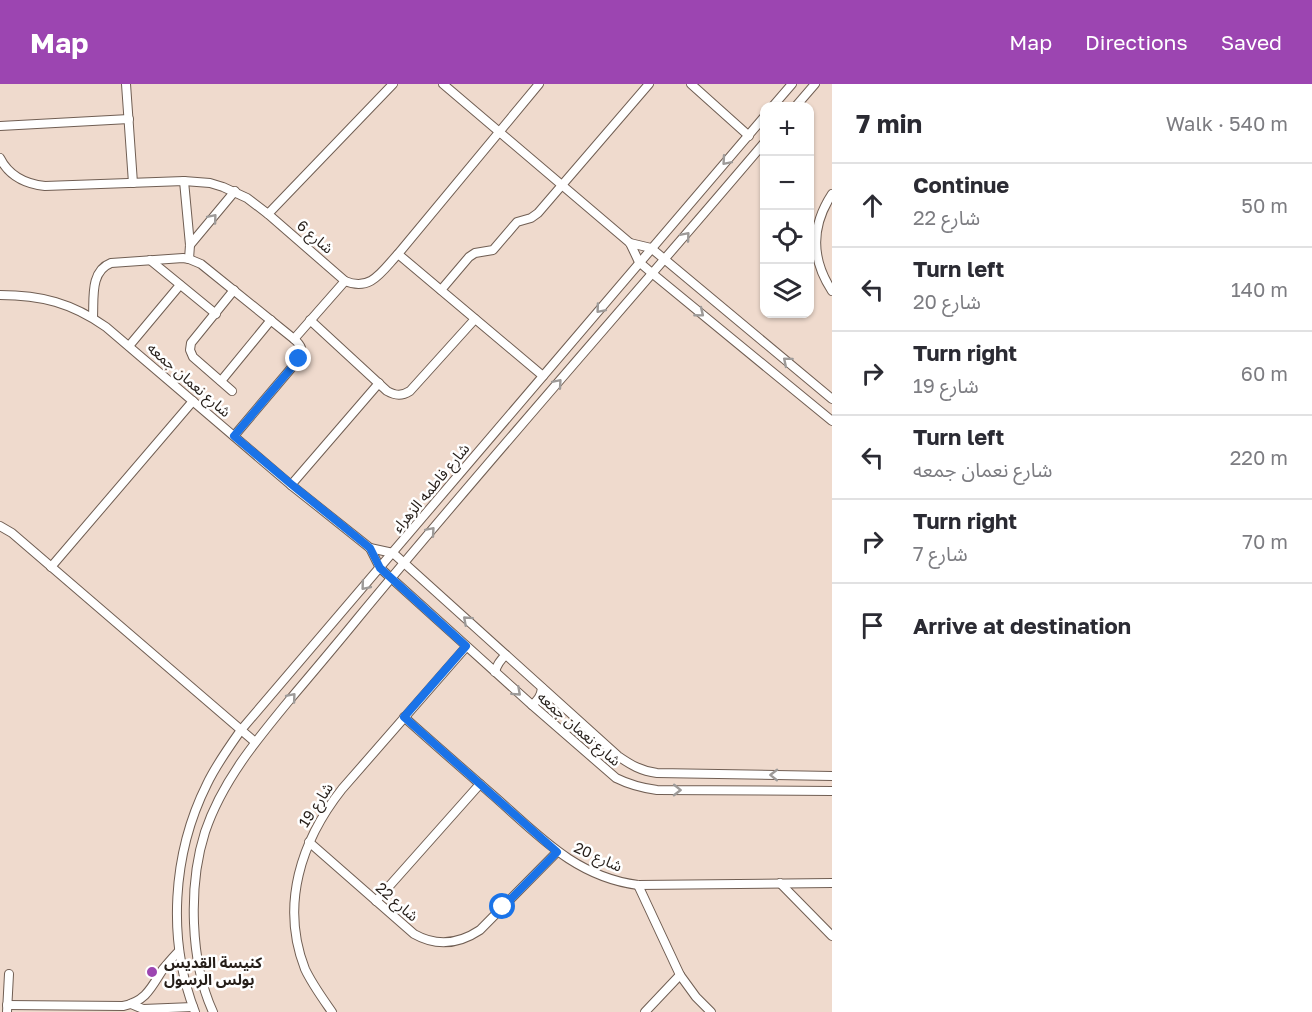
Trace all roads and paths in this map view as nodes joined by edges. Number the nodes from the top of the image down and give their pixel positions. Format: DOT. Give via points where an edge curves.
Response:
graph roads {
  1 [pos="126,84"];
  2 [pos="393,84"];
  3 [pos="443,84"];
  4 [pos="539,84"];
  5 [pos="649,84"];
  6 [pos="691,84"];
  7 [pos="792,84"];
  8 [pos="815,84"];
  9 [pos="776,102"];
  10 [pos="799,102"];
  11 [pos="129,119"];
  12 [pos="760,123"];
  13 [pos="0,126"];
  14 [pos="499,132"];
  15 [pos="749,135"];
  16 [pos="760,149"];
  17 [pos="0,158"];
  18 [pos="184,181"];
  19 [pos="133,183"];
  20 [pos="561,185"];
  21 [pos="235,191"];
  22 [pos="832,194"];
  23 [pos="268,214"];
  24 [pos="630,243"];
  25 [pos="190,245"];
  26 [pos="651,248"];
  27 [pos="398,254"];
  28 [pos="189,259"];
  29 [pos="150,260"];
  30 [pos="665,260"];
  31 [pos="639,262"];
  32 [pos="653,274"];
  33 [pos="345,281"];
  34 [pos="180,285"];
  35 [pos="234,290"];
  36 [pos="441,290"];
  37 [pos="832,291"];
  38 [pos="0,295"];
  39 [pos="216,314"];
  40 [pos="93,317"];
  41 [pos="475,319"];
  42 [pos="271,320"];
  43 [pos="310,320"];
  44 [pos="294,339"];
  45 [pos="129,346"];
  46 [pos="543,376"];
  47 [pos="220,381"];
  48 [pos="379,383"];
  49 [pos="232,391"];
  50 [pos="832,399"];
  51 [pos="193,401"];
  52 [pos="832,421"];
  53 [pos="234,436"];
  54 [pos="291,484"];
  55 [pos="0,526"];
  56 [pos="370,548"];
  57 [pos="393,553"];
  58 [pos="404,562"];
  59 [pos="51,567"];
  60 [pos="380,568"];
  61 [pos="391,578"];
  62 [pos="466,646"];
  63 [pos="506,655"];
  64 [pos="495,672"];
  65 [pos="542,688"];
  66 [pos="532,705"];
  67 [pos="404,717"];
  68 [pos="241,730"];
  69 [pos="255,742"];
  70 [pos="832,776"];
  71 [pos="480,784"];
  72 [pos="832,791"];
  73 [pos="309,842"];
  74 [pos="557,852"];
  75 [pos="780,883"];
  76 [pos="832,883"];
  77 [pos="638,885"];
  78 [pos="376,901"];
  79 [pos="832,936"];
  80 [pos="179,951"];
  81 [pos="9,974"];
  82 [pos="680,975"];
  83 [pos="131,1004"];
  84 [pos="7,1009"];
  85 [pos="194,1009"];
  86 [pos="213,1012"];
  87 [pos="332,1012"];
  88 [pos="645,1012"];
  89 [pos="711,1012"];
  1 -- 11 [label="street"];
  2 -- 23 [label="street"];
  3 -- 14 [label="street"];
  4 -- 14 [label="street"];
  5 -- 20 [label="street"];
  6 -- 15 [label="street"];
  7 -- 9 [label="street"];
  8 -- 10 [label="street"];
  11 -- 13 [label="street"];
  11 -- 19 [label="street"];
  12 -- 15 [label="street, شارع فاطمه الزهراء"];
  14 -- 20 [label="street"];
  14 -- 27 [label="street"];
  15 -- 26 [label="street, شارع فاطمه الزهراء, one-way"];
  30 -- 16 [label="street, شارع فاطمه الزهراء, one-way"];
  17 -- 19 [label="street, شارع 6" via="17,177 37,185"];
  18 -- 19 [label="street, شارع 6"];
  18 -- 21 [label="street, شارع 6" via="210,183"];
  18 -- 25 [label="street"];
  20 -- 24 [label="street"];
  20 -- 36 [label="street" via="538,213 517,222 493,249 469,257"];
  21 -- 23 [label="street, شارع 6"];
  25 -- 21 [label="street, one-way"];
  22 -- 37 [label="street" via="818,225 816,243 818,262"];
  23 -- 33 [label="street, شارع 6"];
  24 -- 26 [label="street"];
  24 -- 31 [label="street"];
  25 -- 28 [label="street"];
  26 -- 30 [label="street"];
  26 -- 31 [label="street, شارع فاطمه الزهراء"];
  27 -- 33 [label="street" via="369,283"];
  27 -- 36 [label="street"];
  28 -- 29 [label="street"];
  28 -- 35 [label="street"];
  29 -- 34 [label="street"];
  29 -- 40 [label="street" via="111,263 101,269 95,280"];
  30 -- 32 [label="street, شارع فاطمه الزهراء"];
  50 -- 30 [label="street, one-way"];
  31 -- 32 [label="street"];
  31 -- 46 [label="street, شارع فاطمه الزهراء, one-way"];
  32 -- 52 [label="street, one-way"];
  58 -- 32 [label="street, شارع فاطمه الزهراء, one-way"];
  33 -- 43 [label="street"];
  34 -- 39 [label="street"];
  34 -- 45 [label="street"];
  35 -- 39 [label="street"];
  35 -- 42 [label="street"];
  36 -- 41 [label="street"];
  38 -- 40 [label="street, شارع نعمان جمعه" via="48,299"];
  39 -- 47 [label="street" via="191,343 190,350"];
  40 -- 45 [label="street, شارع نعمان جمعه"];
  41 -- 46 [label="street"];
  41 -- 48 [label="street" via="410,391 393,394"];
  42 -- 44 [label="street"];
  42 -- 47 [label="street"];
  43 -- 44 [label="street"];
  43 -- 48 [label="street"];
  44 -- 53 [label="street" via="302,355"];
  45 -- 51 [label="street, شارع نعمان جمعه"];
  46 -- 57 [label="street, شارع فاطمه الزهراء"];
  47 -- 49 [label="street"];
  48 -- 54 [label="street"];
  51 -- 53 [label="street, شارع نعمان جمعه"];
  51 -- 59 [label="street"];
  53 -- 54 [label="street, شارع نعمان جمعه"];
  54 -- 56 [label="street, شارع نعمان جمعه"];
  55 -- 59 [label="street"];
  56 -- 57 [label="street, شارع نعمان جمعه"];
  56 -- 60 [label="street, شارع نعمان جمعه"];
  57 -- 58 [label="street, شارع نعمان جمعه"];
  57 -- 60 [label="street, شارع فاطمه الزهراء"];
  58 -- 61 [label="street, شارع فاطمه الزهراء"];
  63 -- 58 [label="street, شارع نعمان جمعه, one-way"];
  59 -- 68 [label="street"];
  60 -- 61 [label="street, شارع نعمان جمعه"];
  60 -- 68 [label="street, شارع فاطمه الزهراء, one-way"];
  61 -- 62 [label="street, شارع نعمان جمعه"];
  69 -- 61 [label="street, شارع فاطمه الزهراء, one-way"];
  62 -- 64 [label="street, شارع نعمان جمعه"];
  62 -- 67 [label="street, شارع 19"];
  63 -- 64 [label="street"];
  63 -- 65 [label="street, شارع نعمان جمعه"];
  64 -- 66 [label="street, شارع نعمان جمعه, one-way"];
  65 -- 66 [label="street"];
  70 -- 65 [label="street, شارع نعمان جمعه, one-way" via="643,771 618,756"];
  66 -- 72 [label="street, شارع نعمان جمعه, one-way" via="604,770 636,787"];
  67 -- 71 [label="street, شارع 20"];
  67 -- 73 [label="street, شارع 19" via="329,805"];
  68 -- 69 [label="street"];
  68 -- 80 [label="street, شارع فاطمه الزهراء" via="207,784 188,832 177,908"];
  69 -- 86 [label="street, شارع فاطمه الزهراء" via="215,808 198,859 194,892 196,941 200,972"];
  71 -- 74 [label="street, شارع 20"];
  71 -- 78 [label="street"];
  73 -- 78 [label="street, شارع 22"];
  73 -- 87 [label="street, شارع 19" via="299,870 295,899 297,946 306,971"];
  74 -- 77 [label="street, شارع 20" via="596,873"];
  74 -- 78 [label="street, شارع 22" via="480,930 459,941 423,939"];
  75 -- 76 [label="street, شارع 20"];
  75 -- 77 [label="street, شارع 20"];
  75 -- 79 [label="street"];
  77 -- 82 [label="street"];
  80 -- 83 [label="street" via="144,997"];
  80 -- 85 [label="street, شارع فاطمه الزهراء"];
  81 -- 84 [label="street"];
  82 -- 88 [label="street"];
  82 -- 89 [label="street"];
  83 -- 84 [label="street"];
  83 -- 85 [label="street" via="143,1009"];
}
